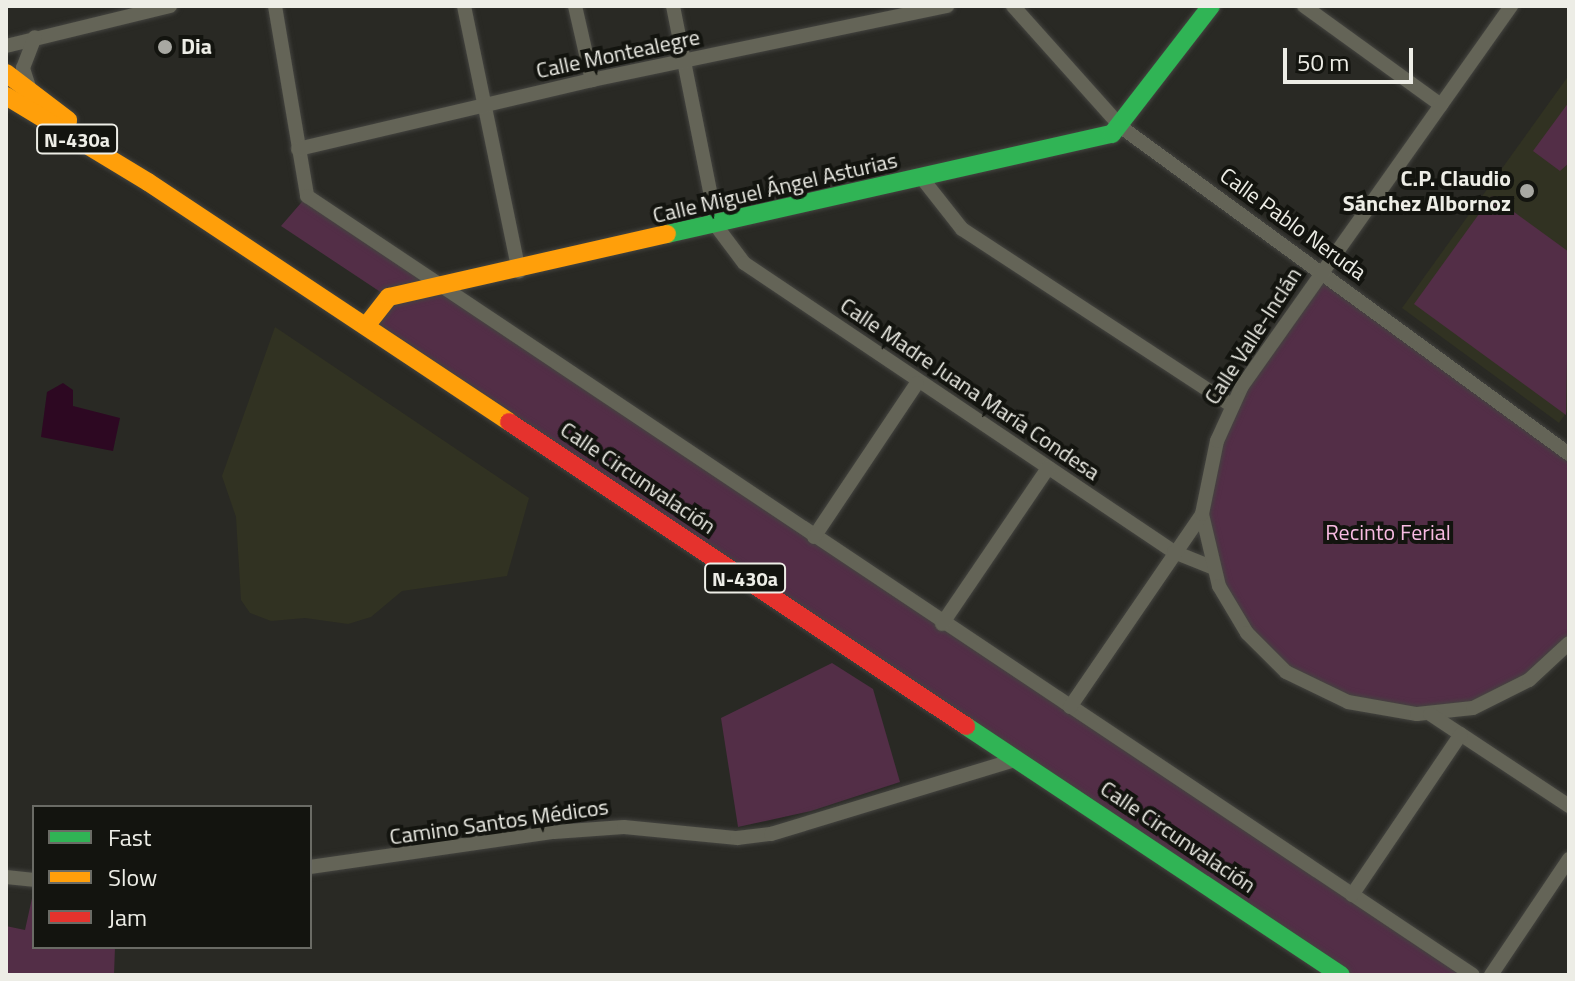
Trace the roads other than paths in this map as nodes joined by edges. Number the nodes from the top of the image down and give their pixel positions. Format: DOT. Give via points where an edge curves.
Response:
graph roads {
  1 [pos="170,6"];
  2 [pos="275,6"];
  3 [pos="464,6"];
  4 [pos="575,6"];
  5 [pos="673,6"];
  6 [pos="947,6"];
  7 [pos="1211,6"];
  8 [pos="1304,6"];
  9 [pos="1511,6"];
  10 [pos="1016,7"];
  11 [pos="6,37"];
  12 [pos="35,37"];
  13 [pos="6,46"];
  14 [pos="686,62"];
  15 [pos="6,73"];
  16 [pos="592,80"];
  17 [pos="31,91"];
  18 [pos="6,96"];
  19 [pos="1441,105"];
  20 [pos="483,106"];
  21 [pos="1121,127"];
  22 [pos="298,149"];
  23 [pos="921,177"];
  24 [pos="148,182"];
  25 [pos="717,227"];
  26 [pos="519,271"];
  27 [pos="1321,271"];
  28 [pos="438,288"];
  29 [pos="366,326"];
  30 [pos="917,383"];
  31 [pos="1231,405"];
  32 [pos="1569,454"];
  33 [pos="1048,468"];
  34 [pos="1202,514"];
  35 [pos="814,537"];
  36 [pos="1174,552"];
  37 [pos="1214,568"];
  38 [pos="942,624"];
  39 [pos="1569,643"];
  40 [pos="1070,707"];
  41 [pos="1430,714"];
  42 [pos="1461,734"];
  43 [pos="1018,759"];
  44 [pos="1569,806"];
  45 [pos="1569,859"];
  46 [pos="312,867"];
  47 [pos="6,877"];
  48 [pos="32,880"];
  49 [pos="1352,895"];
  50 [pos="1341,975"];
  51 [pos="1473,975"];
  52 [pos="1491,975"];
  1 -- 12 [label="street"];
  2 -- 22 [label="street"];
  3 -- 20 [label="street"];
  4 -- 16 [label="street"];
  5 -- 14 [label="street"];
  6 -- 14 [label="street, Calle Montealegre"];
  7 -- 21 [label="main road"];
  8 -- 19 [label="street"];
  9 -- 19 [label="street, Calle Valle-Inclán"];
  10 -- 21 [label="street, Calle Pablo Neruda"];
  11 -- 12 [label="street"];
  12 -- 13 [label="street"];
  12 -- 17 [label="street" via="23,68"];
  14 -- 16 [label="street, Calle Montealegre"];
  14 -- 25 [label="street"];
  15 -- 17 [label="main road, N-430a"];
  16 -- 20 [label="street, Calle Montealegre"];
  17 -- 24 [label="main road, N-430a"];
  18 -- 24 [label="main road, N-430a"];
  19 -- 27 [label="street, Calle Valle-Inclán"];
  20 -- 22 [label="street, Calle Montealegre"];
  20 -- 26 [label="street"];
  21 -- 23 [label="main road, Calle Miguel Ángel Asturias" via="1112,134"];
  21 -- 27 [label="street, Calle Pablo Neruda"];
  22 -- 28 [label="street" via="307,196"];
  23 -- 25 [label="main road, Calle Miguel Ángel Asturias"];
  23 -- 31 [label="street" via="962,229"];
  24 -- 29 [label="main road, Calle Circunvalación / N-430a"];
  25 -- 26 [label="main road, Calle Miguel Ángel Asturias"];
  25 -- 30 [label="street, Calle Madre Juana María Condesa" via="744,263"];
  26 -- 28 [label="main road, Calle Miguel Ángel Asturias"];
  27 -- 31 [label="street, Calle Valle-Inclán"];
  27 -- 32 [label="street, Calle Pablo Neruda"];
  28 -- 29 [label="main road, Calle Miguel Ángel Asturias" via="389,297"];
  28 -- 35 [label="street"];
  29 -- 43 [label="main road, Calle Circunvalación / N-430a"];
  30 -- 33 [label="street, Calle Madre Juana María Condesa"];
  30 -- 35 [label="street"];
  31 -- 34 [label="street, Calle Valle-Inclán" via="1217,441"];
  33 -- 36 [label="street, Calle Madre Juana María Condesa"];
  33 -- 38 [label="street"];
  34 -- 36 [label="street, Calle Valle-Inclán"];
  34 -- 37 [label="street"];
  35 -- 38 [label="street"];
  36 -- 37 [label="street, Calle Madre Juana María Condesa"];
  36 -- 40 [label="street, Calle Valle-Inclán"];
  37 -- 41 [label="street" via="1247,633 1286,672 1348,702"];
  38 -- 40 [label="street"];
  39 -- 41 [label="street" via="1507,693 1473,708"];
  40 -- 49 [label="street"];
  41 -- 42 [label="street"];
  42 -- 44 [label="street"];
  42 -- 49 [label="street"];
  43 -- 46 [label="street, Camino Santos Médicos" via="771,834 737,838 624,827"];
  43 -- 50 [label="main road, Calle Circunvalación / N-430a"];
  45 -- 52 [label="street"];
  47 -- 48 [label="street"];
  49 -- 51 [label="street"];
}
